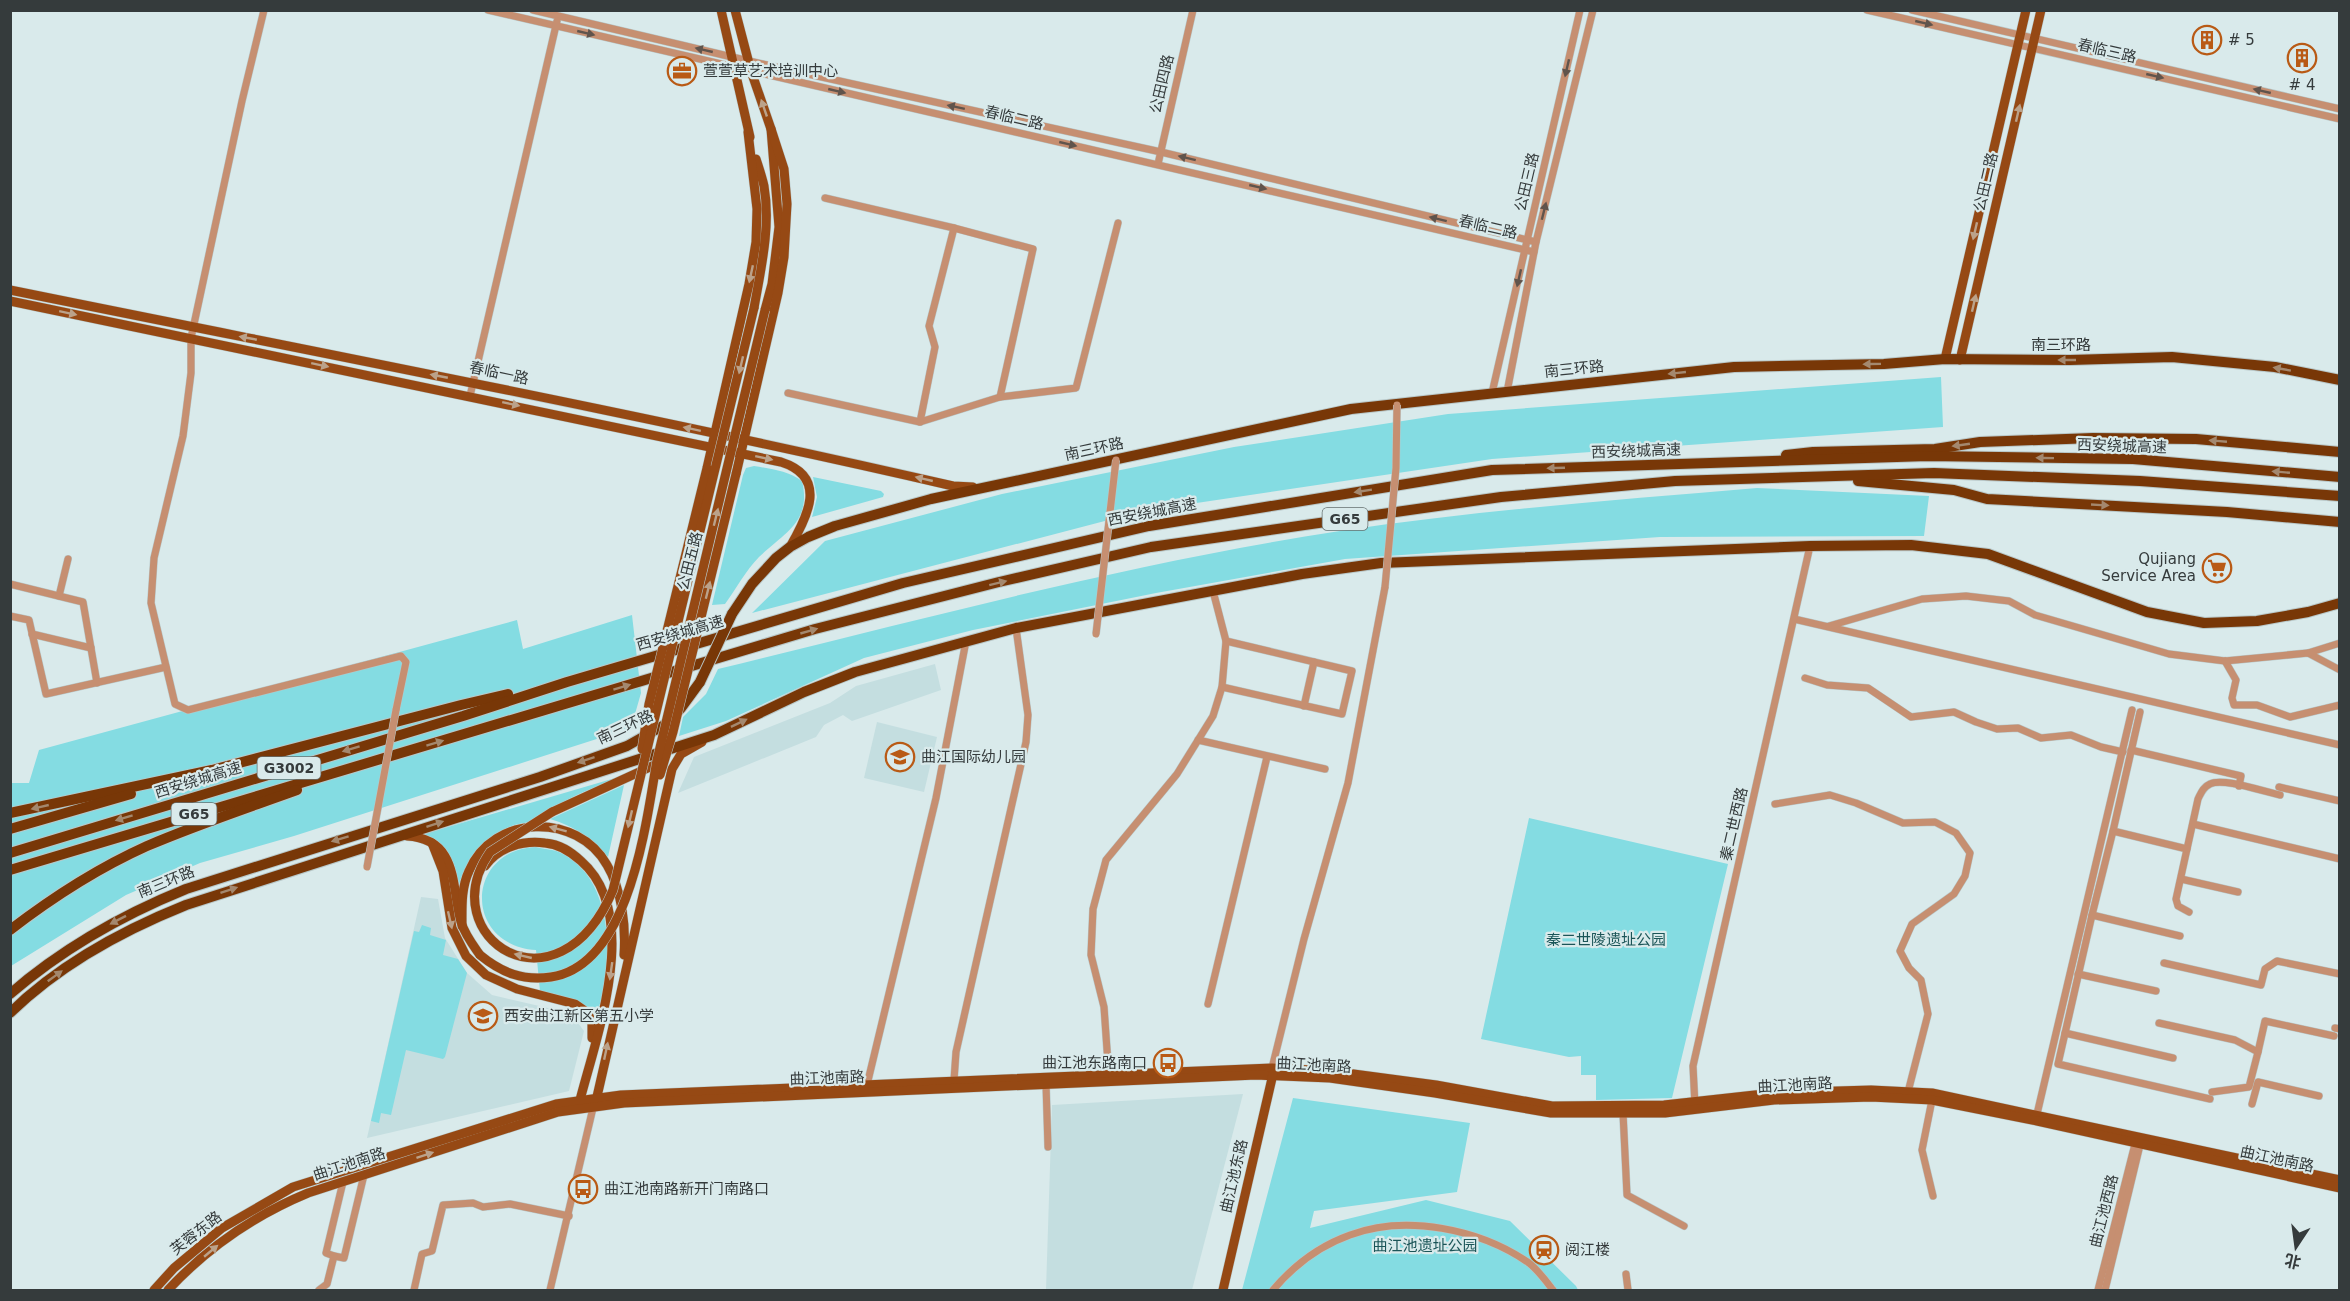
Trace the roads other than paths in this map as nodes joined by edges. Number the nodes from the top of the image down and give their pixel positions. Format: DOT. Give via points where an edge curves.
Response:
graph roads {
  1 [pos="264,10"];
  2 [pos="488,10"];
  3 [pos="533,10"];
  4 [pos="721,10"];
  5 [pos="735,10"];
  6 [pos="1192,10"];
  7 [pos="1580,10"];
  8 [pos="1593,10"];
  9 [pos="1867,10"];
  10 [pos="1912,10"];
  11 [pos="2026,10"];
  12 [pos="2041,10"];
  13 [pos="558,16"];
  14 [pos="556,26"];
  15 [pos="2019,40"];
  16 [pos="2034,43"];
  17 [pos="731,57"];
  18 [pos="749,61"];
  19 [pos="735,67"];
  20 [pos="751,71"];
  21 [pos="2340,109"];
  22 [pos="2340,119"];
  23 [pos="771,129"];
  24 [pos="748,132"];
  25 [pos="1161,152"];
  26 [pos="1158,164"];
  27 [pos="825,198"];
  28 [pos="1118,223"];
  29 [pos="954,228"];
  30 [pos="1532,241"];
  31 [pos="1526,250"];
  32 [pos="1534,252"];
  33 [pos="10,290"];
  34 [pos="10,301"];
  35 [pos="194,327"];
  36 [pos="191,338"];
  37 [pos="1945,359"];
  38 [pos="1960,360"];
  39 [pos="2340,380"];
  40 [pos="473,383"];
  41 [pos="1507,392"];
  42 [pos="788,393"];
  43 [pos="1492,393"];
  44 [pos="470,396"];
  45 [pos="1000,397"];
  46 [pos="1397,405"];
  47 [pos="920,422"];
  48 [pos="715,434"];
  49 [pos="744,440"];
  50 [pos="712,447"];
  51 [pos="2340,452"];
  52 [pos="741,453"];
  53 [pos="1116,460"];
  54 [pos="1702,464"];
  55 [pos="2340,477"];
  56 [pos="1749,478"];
  57 [pos="981,488"];
  58 [pos="2340,496"];
  59 [pos="2340,522"];
  60 [pos="1810,546"];
  61 [pos="790,547"];
  62 [pos="68,559"];
  63 [pos="10,584"];
  64 [pos="1213,591"];
  65 [pos="59,596"];
  66 [pos="2340,603"];
  67 [pos="10,616"];
  68 [pos="1794,619"];
  69 [pos="1827,627"];
  70 [pos="1016,628"];
  71 [pos="32,634"];
  72 [pos="1096,634"];
  73 [pos="966,641"];
  74 [pos="1226,641"];
  75 [pos="2340,643"];
  76 [pos="91,648"];
  77 [pos="2308,653"];
  78 [pos="2225,661"];
  79 [pos="1314,662"];
  80 [pos="166,667"];
  81 [pos="2340,670"];
  82 [pos="1805,678"];
  83 [pos="567,682"];
  84 [pos="98,683"];
  85 [pos="1222,687"];
  86 [pos="1304,705"];
  87 [pos="2340,705"];
  88 [pos="2136,711"];
  89 [pos="714,735"];
  90 [pos="1198,740"];
  91 [pos="2340,745"];
  92 [pos="2127,751"];
  93 [pos="681,754"];
  94 [pos="1267,757"];
  95 [pos="379,759"];
  96 [pos="1325,769"];
  97 [pos="212,770"];
  98 [pos="637,784"];
  99 [pos="2239,786"];
  100 [pos="2340,801"];
  101 [pos="1775,804"];
  102 [pos="649,809"];
  103 [pos="10,813"];
  104 [pos="2193,824"];
  105 [pos="10,829"];
  106 [pos="2113,831"];
  107 [pos="399,835"];
  108 [pos="432,843"];
  109 [pos="2187,849"];
  110 [pos="10,853"];
  111 [pos="2340,859"];
  112 [pos="367,867"];
  113 [pos="10,870"];
  114 [pos="480,872"];
  115 [pos="2181,879"];
  116 [pos="2238,892"];
  117 [pos="2190,912"];
  118 [pos="2092,915"];
  119 [pos="462,926"];
  120 [pos="10,930"];
  121 [pos="2180,936"];
  122 [pos="2164,963"];
  123 [pos="2078,974"];
  124 [pos="2340,974"];
  125 [pos="621,984"];
  126 [pos="2156,991"];
  127 [pos="10,994"];
  128 [pos="1208,1004"];
  129 [pos="10,1013"];
  130 [pos="2159,1023"];
  131 [pos="2336,1031"];
  132 [pos="2065,1033"];
  133 [pos="2258,1052"];
  134 [pos="592,1056"];
  135 [pos="2173,1058"];
  136 [pos="1273,1073"];
  137 [pos="1109,1077"];
  138 [pos="954,1080"];
  139 [pos="1047,1084"];
  140 [pos="866,1088"];
  141 [pos="1908,1092"];
  142 [pos="2319,1096"];
  143 [pos="597,1098"];
  144 [pos="580,1100"];
  145 [pos="1932,1100"];
  146 [pos="2252,1104"];
  147 [pos="1695,1105"];
  148 [pos="593,1108"];
  149 [pos="1623,1113"];
  150 [pos="2037,1114"];
  151 [pos="2138,1141"];
  152 [pos="1047,1147"];
  153 [pos="364,1175"];
  154 [pos="2340,1180"];
  155 [pos="343,1182"];
  156 [pos="293,1187"];
  157 [pos="2340,1188"];
  158 [pos="1933,1196"];
  159 [pos="290,1201"];
  160 [pos="568,1216"];
  161 [pos="1684,1226"];
  162 [pos="334,1256"];
  163 [pos="1626,1275"];
  164 [pos="330,1287"];
  165 [pos="154,1290"];
  166 [pos="168,1290"];
  167 [pos="319,1290"];
  168 [pos="414,1290"];
  169 [pos="550,1290"];
  170 [pos="1223,1290"];
  171 [pos="1273,1290"];
  172 [pos="1553,1290"];
  173 [pos="1628,1290"];
  174 [pos="2098,1290"];
  175 [pos="2105,1290"];
  1 -- 35 [label="street"];
  2 -- 14 [label="street, 春临二路"];
  3 -- 13 [label="street, 春临二路"];
  4 -- 17 [label="main road, 公田五路"];
  5 -- 18 [label="main road, 公田五路"];
  6 -- 25 [label="street, 公田四路"];
  7 -- 30 [label="street, 公田三路, one-way"];
  30 -- 8 [label="street, 公田三路, one-way"];
  9 -- 15 [label="street, 春临三路, one-way"];
  10 -- 15 [label="street, 春临三路"];
  11 -- 15 [label="main road, 公田二路"];
  12 -- 16 [label="main road, 公田二路"];
  13 -- 14 [label="street"];
  17 -- 13 [label="street, 春临二路, one-way"];
  14 -- 19 [label="street, 春临二路, one-way"];
  14 -- 40 [label="street"];
  15 -- 16 [label="street, 春临三路"];
  15 -- 37 [label="main road, 公田二路, one-way"];
  21 -- 16 [label="street, 春临三路, one-way"];
  16 -- 22 [label="street, 春临三路, one-way"];
  38 -- 16 [label="main road, 公田二路, one-way"];
  17 -- 18 [label="street, 春临二路"];
  17 -- 19 [label="main road, 公田五路"];
  18 -- 20 [label="main road, 公田五路"];
  25 -- 18 [label="street, 春临二路, one-way"];
  19 -- 20 [label="street, 春临二路"];
  19 -- 24 [label="main road, 公田五路"];
  23 -- 20 [label="main road, 公田五路, one-way"];
  20 -- 26 [label="street, 春临二路, one-way"];
  23 -- 49 [label="main road" via="784,169 787,230 778,293"];
  102 -- 23 [label="main road, 公田五路, one-way, bridge" via="657,760 772,284 779,227"];
  24 -- 48 [label="main road, one-way" via="757,209 756,242"];
  24 -- 98 [label="main road, 公田五路, one-way, bridge" via="764,186 764,256"];
  25 -- 26 [label="street, 公田四路"];
  30 -- 25 [label="street, 春临二路, one-way"];
  26 -- 31 [label="street, 春临二路, one-way"];
  27 -- 29 [label="street"];
  28 -- 45 [label="street" via="1076,388"];
  29 -- 45 [label="street" via="1033,249"];
  29 -- 47 [label="street" via="929,326 935,347"];
  30 -- 31 [label="street, 公田三路"];
  30 -- 32 [label="street, 公田三路"];
  31 -- 32 [label="street, 春临二路"];
  31 -- 43 [label="street, 公田三路, one-way"];
  32 -- 41 [label="street, 公田三路"];
  33 -- 35 [label="main road, 春临一路"];
  34 -- 36 [label="main road, 春临一路, one-way"];
  35 -- 36 [label="street"];
  40 -- 35 [label="main road, 春临一路, one-way"];
  36 -- 44 [label="main road, 春临一路, one-way"];
  36 -- 80 [label="street" via="183,436 154,558 151,603"];
  37 -- 38 [label="highway, 南三环路"];
  37 -- 41 [label="highway, 南三环路, one-way" via="1734,367"];
  39 -- 38 [label="highway, 南三环路, one-way" via="2275,367 2172,357"];
  40 -- 44 [label="street"];
  48 -- 40 [label="main road, 春临一路, one-way"];
  41 -- 43 [label="highway, 南三环路"];
  42 -- 47 [label="street"];
  43 -- 46 [label="highway, 南三环路"];
  44 -- 50 [label="main road, 春临一路, one-way"];
  45 -- 47 [label="street"];
  46 -- 53 [label="highway, 南三环路" via="1352,409"];
  46 -- 136 [label="street, bridge" via="1396,468 1385,587 1348,783 1304,939"];
  48 -- 49 [label="main road, 春临一路"];
  48 -- 50 [label="main road"];
  49 -- 52 [label="main road"];
  57 -- 49 [label="main road, 春临一路, one-way" via="953,486"];
  50 -- 52 [label="main road, 春临一路"];
  50 -- 98 [label="main road, bridge" via="649,704"];
  51 -- 54 [label="highway, one-way" via="2196,439 2093,438 1980,442 1935,449 1813,452"];
  52 -- 61 [label="main road, 春临一路, one-way" via="789,464 808,483 810,504"];
  102 -- 52 [label="main road, one-way, bridge" via="674,732"];
  53 -- 57 [label="highway, 南三环路"];
  53 -- 72 [label="street, bridge"];
  55 -- 54 [label="highway, 西安绕城高速 / G65, one-way" via="2133,459 1928,456"];
  54 -- 83 [label="highway, 西安绕城高速 / G65, one-way" via="1492,470 1149,526 903,583"];
  56 -- 58 [label="highway, 西安绕城高速 / G65" via="1934,473 2140,481"];
  56 -- 59 [label="highway, one-way" via="1877,482 1953,490 1987,499"];
  95 -- 56 [label="highway, 西安绕城高速 / G65, one-way" via="815,629 1150,547 1501,497"];
  57 -- 61 [label="highway, 南三环路" via="835,526"];
  60 -- 64 [label="highway, 南三环路" via="1381,563"];
  60 -- 66 [label="highway, 南三环路" via="1911,545 1988,554 2146,612 2204,623 2257,621"];
  60 -- 68 [label="street, 秦二世西路"];
  61 -- 127 [label="highway, 南三环路, one-way, bridge" via="752,584 732,614 700,682 666,724 627,746 540,777 186,889 88,937"];
  62 -- 65 [label="street"];
  63 -- 65 [label="street"];
  64 -- 70 [label="highway, 南三环路"];
  64 -- 74 [label="street"];
  65 -- 76 [label="street" via="83,602"];
  67 -- 71 [label="street" via="29,620"];
  68 -- 69 [label="street"];
  68 -- 147 [label="street, 秦二世西路" via="1693,1066"];
  69 -- 78 [label="street" via="1922,599 1966,596 2009,601 2035,615 2169,654"];
  69 -- 91 [label="street"];
  70 -- 73 [label="highway, 南三环路"];
  70 -- 138 [label="street" via="1028,715 1026,742 956,1052"];
  71 -- 76 [label="street"];
  71 -- 84 [label="street" via="46,694"];
  89 -- 73 [label="highway, 南三环路, one-way" via="855,672"];
  73 -- 140 [label="street" via="936,798"];
  74 -- 79 [label="street"];
  74 -- 85 [label="street"];
  75 -- 77 [label="street"];
  76 -- 84 [label="street"];
  77 -- 78 [label="street"];
  77 -- 81 [label="street"];
  78 -- 87 [label="street" via="2236,680 2234,705 2257,705 2290,717"];
  79 -- 86 [label="street"];
  79 -- 86 [label="street" via="1352,671 1342,714"];
  80 -- 84 [label="street"];
  80 -- 112 [label="street, bridge" via="175,704 188,710 401,656 406,662"];
  82 -- 92 [label="street" via="1827,685 1868,688 1911,717 1954,712 1997,729 2019,728 2041,738 2071,735 2101,747"];
  83 -- 97 [label="highway, G65" via="460,705"];
  83 -- 110 [label="highway, 西安绕城高速 / G3002, one-way"];
  85 -- 86 [label="street"];
  85 -- 90 [label="street" via="1213,716"];
  88 -- 92 [label="street"];
  89 -- 93 [label="main road"];
  107 -- 89 [label="highway, 南三环路, one-way"];
  90 -- 94 [label="street"];
  90 -- 137 [label="street" via="1177,774 1106,860 1093,909 1091,955 1104,1007"];
  92 -- 99 [label="street" via="2241,776"];
  92 -- 106 [label="street"];
  92 -- 150 [label="street"];
  93 -- 114 [label="main road, bridge" via="552,812 490,852"];
  93 -- 125 [label="main road" via="672,769"];
  94 -- 96 [label="street"];
  94 -- 128 [label="street"];
  95 -- 113 [label="highway, 西安绕城高速 / G65"];
  95 -- 120 [label="highway" via="146,847 70,888"];
  97 -- 103 [label="highway, G65, one-way"];
  97 -- 105 [label="highway"];
  98 -- 114 [label="main road, 公田五路, one-way, bridge" via="613,890 596,922 567,949 538,959 507,952 492,939 476,911"];
  99 -- 100 [label="street"];
  99 -- 104 [label="street" via="2210,783 2203,789"];
  101 -- 141 [label="street" via="1830,795 1903,823 1935,822 1956,833 1970,853 1965,876 1954,894 1912,924 1900,951 1921,980 1928,1014"];
  102 -- 119 [label="main road, 公田五路, bridge" via="623,908 606,939 581,965 557,976 535,980 516,976 496,968 480,955"];
  104 -- 109 [label="street"];
  104 -- 111 [label="street"];
  106 -- 109 [label="street"];
  106 -- 118 [label="street"];
  107 -- 108 [label="main road" via="418,836"];
  129 -- 107 [label="highway, 南三环路, one-way" via="85,955 150,920 186,904"];
  108 -- 119 [label="main road, 公田五路" via="449,862"];
  108 -- 134 [label="main road, one-way" via="443,871 452,928 466,956 486,975 517,990 575,1004 588,1013"];
  109 -- 115 [label="street"];
  114 -- 134 [label="main road, one-way, bridge" via="498,852 521,843 548,843 572,854 598,882 608,906 613,935 611,975"];
  115 -- 116 [label="street"];
  115 -- 117 [label="street" via="2176,899 2178,906"];
  118 -- 121 [label="street"];
  118 -- 123 [label="street"];
  125 -- 119 [label="main road, one-way" via="624,925 616,884 599,854 576,835 563,830 544,825 527,827 488,845 469,870"];
  122 -- 124 [label="street" via="2261,985 2265,969 2277,961"];
  123 -- 126 [label="street"];
  123 -- 132 [label="street"];
  143 -- 125 [label="main road, one-way"];
  130 -- 133 [label="street" via="2235,1040"];
  131 -- 133 [label="street" via="2265,1021"];
  132 -- 133 [label="street" via="2058,1064 2211,1095 2249,1087"];
  132 -- 135 [label="street"];
  134 -- 144 [label="main road"];
  136 -- 137 [label="main road, 曲江池南路"];
  136 -- 147 [label="main road, 曲江池南路" via="1331,1071 1552,1106"];
  136 -- 149 [label="main road, 曲江池南路" via="1435,1093 1551,1113"];
  136 -- 170 [label="main road, 曲江池东路"];
  137 -- 138 [label="main road, 曲江池南路"];
  137 -- 139 [label="main road, 曲江池南路"];
  138 -- 140 [label="main road, 曲江池南路"];
  139 -- 140 [label="main road, 曲江池南路"];
  139 -- 152 [label="street"];
  140 -- 143 [label="main road, 曲江池南路"];
  140 -- 148 [label="main road, 曲江池南路"];
  141 -- 147 [label="main road, 曲江池南路" via="1773,1093"];
  141 -- 150 [label="main road, 曲江池南路" via="1932,1093"];
  142 -- 146 [label="street" via="2258,1082"];
  143 -- 144 [label="main road, 曲江池南路"];
  143 -- 148 [label="main road"];
  144 -- 148 [label="main road"];
  144 -- 156 [label="main road, 曲江池南路" via="556,1104"];
  145 -- 147 [label="main road, 曲江池南路" via="1871,1097"];
  145 -- 151 [label="main road, 曲江池南路"];
  145 -- 158 [label="street" via="1922,1150"];
  147 -- 149 [label="main road, 曲江池南路" via="1665,1113"];
  153 -- 148 [label="main road, 曲江池南路, one-way" via="558,1112"];
  148 -- 160 [label="street"];
  149 -- 161 [label="street" via="1627,1195"];
  150 -- 151 [label="main road, 曲江池南路"];
  151 -- 154 [label="main road, 曲江池南路"];
  151 -- 157 [label="main road, 曲江池南路"];
  151 -- 174 [label="street, 曲江池西路"];
  151 -- 175 [label="street, 曲江池西路"];
  153 -- 155 [label="main road, 曲江池南路"];
  153 -- 162 [label="street" via="344,1258"];
  155 -- 159 [label="main road, 曲江池南路"];
  155 -- 162 [label="street" via="326,1253"];
  156 -- 165 [label="main road, 芙蓉东路" via="222,1228"];
  166 -- 159 [label="main road, 芙蓉东路, one-way" via="228,1236"];
  160 -- 168 [label="street" via="510,1204 443,1205 432,1251 422,1254"];
  160 -- 169 [label="street"];
  162 -- 164 [label="street"];
  163 -- 173 [label="street"];
  164 -- 167 [label="street"];
  171 -- 172 [label="street" via="1299,1263 1350,1234 1380,1227 1411,1226 1463,1232 1494,1244 1530,1264"];
}
